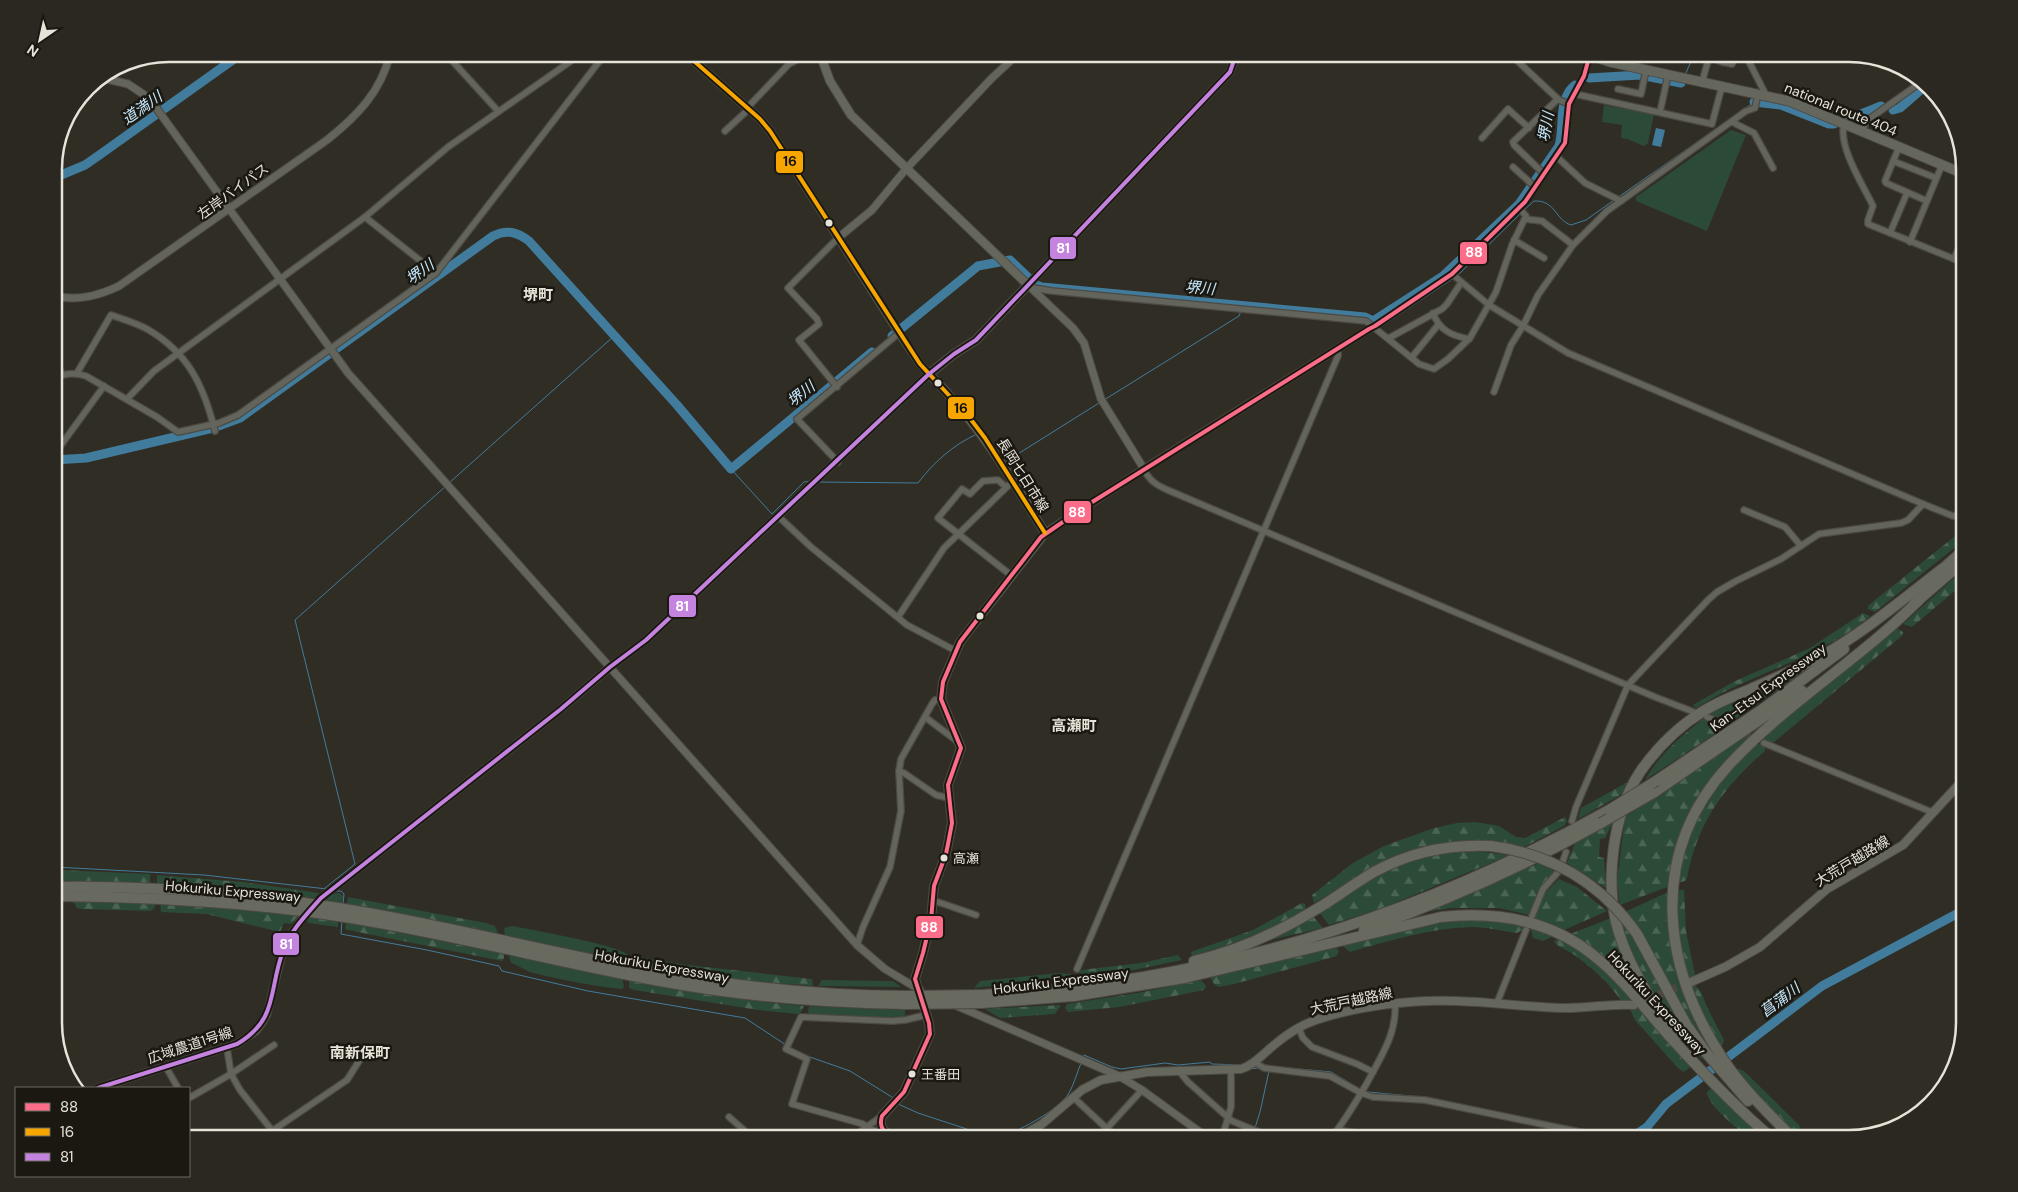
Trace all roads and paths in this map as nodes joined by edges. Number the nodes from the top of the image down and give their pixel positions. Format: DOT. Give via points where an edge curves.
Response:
graph roads {
  1 [pos="387,62"];
  2 [pos="453,62"];
  3 [pos="569,62"];
  4 [pos="599,62"];
  5 [pos="695,62"];
  6 [pos="794,62"];
  7 [pos="823,62"];
  8 [pos="1009,62"];
  9 [pos="1233,62"];
  10 [pos="1519,62"];
  11 [pos="1587,62"];
  12 [pos="1610,62"];
  13 [pos="1707,62"];
  14 [pos="1722,62"];
  15 [pos="1735,62"];
  16 [pos="1748,62"];
  17 [pos="1645,74"];
  18 [pos="1667,78"];
  19 [pos="112,80"];
  20 [pos="1702,82"];
  21 [pos="1722,86"];
  22 [pos="1915,86"];
  23 [pos="1618,90"];
  24 [pos="1575,94"];
  25 [pos="1760,98"];
  26 [pos="1558,99"];
  27 [pos="1569,104"];
  28 [pos="748,108"];
  29 [pos="498,110"];
  30 [pos="1660,112"];
  31 [pos="1732,122"];
  32 [pos="1844,124"];
  33 [pos="1529,128"];
  34 [pos="725,131"];
  35 [pos="1861,131"];
  36 [pos="1482,138"];
  37 [pos="1899,147"];
  38 [pos="1557,157"];
  39 [pos="1893,161"];
  40 [pos="1942,165"];
  41 [pos="1513,167"];
  42 [pos="1773,168"];
  43 [pos="906,169"];
  44 [pos="1955,170"];
  45 [pos="1544,174"];
  46 [pos="1936,178"];
  47 [pos="1535,187"];
  48 [pos="1907,192"];
  49 [pos="1621,201"];
  50 [pos="1927,201"];
  51 [pos="1519,208"];
  52 [pos="229,209"];
  53 [pos="365,217"];
  54 [pos="1525,219"];
  55 [pos="1890,233"];
  56 [pos="838,238"];
  57 [pos="1514,240"];
  58 [pos="1910,242"];
  59 [pos="1573,245"];
  60 [pos="1544,258"];
  61 [pos="1954,260"];
  62 [pos="436,273"];
  63 [pos="1452,274"];
  64 [pos="280,281"];
  65 [pos="1461,283"];
  66 [pos="1028,285"];
  67 [pos="63,298"];
  68 [pos="1489,305"];
  69 [pos="1433,313"];
  70 [pos="1438,325"];
  71 [pos="1375,326"];
  72 [pos="1523,326"];
  73 [pos="899,333"];
  74 [pos="1389,338"];
  75 [pos="1469,339"];
  76 [pos="330,349"];
  77 [pos="1338,349"];
  78 [pos="178,353"];
  79 [pos="1412,357"];
  80 [pos="77,373"];
  81 [pos="63,374"];
  82 [pos="929,374"];
  83 [pos="104,386"];
  84 [pos="837,387"];
  85 [pos="1494,392"];
  86 [pos="127,399"];
  87 [pos="213,424"];
  88 [pos="214,432"];
  89 [pos="63,442"];
  90 [pos="838,462"];
  91 [pos="1144,468"];
  92 [pos="1013,481"];
  93 [pos="1006,487"];
  94 [pos="1923,504"];
  95 [pos="1744,510"];
  96 [pos="1955,516"];
  97 [pos="778,517"];
  98 [pos="1264,531"];
  99 [pos="1045,533"];
  100 [pos="958,534"];
  101 [pos="1801,546"];
  102 [pos="1955,558"];
  103 [pos="1955,568"];
  104 [pos="1012,576"];
  105 [pos="1895,613"];
  106 [pos="898,617"];
  107 [pos="1878,627"];
  108 [pos="956,651"];
  109 [pos="610,667"];
  110 [pos="1628,686"];
  111 [pos="941,699"];
  112 [pos="1694,712"];
  113 [pos="925,717"];
  114 [pos="1707,717"];
  115 [pos="1724,724"];
  116 [pos="959,742"];
  117 [pos="1764,743"];
  118 [pos="898,771"];
  119 [pos="1956,788"];
  120 [pos="949,798"];
  121 [pos="1934,813"];
  122 [pos="1575,828"];
  123 [pos="1566,852"];
  124 [pos="63,887"];
  125 [pos="63,896"];
  126 [pos="320,898"];
  127 [pos="932,900"];
  128 [pos="976,915"];
  129 [pos="1532,916"];
  130 [pos="302,919"];
  131 [pos="1526,930"];
  132 [pos="857,945"];
  133 [pos="1268,959"];
  134 [pos="1077,970"];
  135 [pos="1691,982"];
  136 [pos="917,988"];
  137 [pos="1038,991"];
  138 [pos="982,999"];
  139 [pos="905,1000"];
  140 [pos="1497,1003"];
  141 [pos="1396,1004"];
  142 [pos="1634,1005"];
  143 [pos="926,1015"];
  144 [pos="1298,1027"];
  145 [pos="274,1046"];
  146 [pos="228,1048"];
  147 [pos="361,1058"];
  148 [pos="1701,1060"];
  149 [pos="1254,1062"];
  150 [pos="166,1067"];
  151 [pos="1231,1070"];
  152 [pos="1178,1071"];
  153 [pos="1373,1072"];
  154 [pos="231,1074"];
  155 [pos="1119,1076"];
  156 [pos="1724,1081"];
  157 [pos="101,1087"];
  158 [pos="177,1087"];
  159 [pos="1142,1090"];
  160 [pos="1361,1093"];
  161 [pos="190,1097"];
  162 [pos="1073,1098"];
  163 [pos="729,1116"];
  164 [pos="882,1116"];
  165 [pos="1228,1118"];
  166 [pos="867,1128"];
  167 [pos="1107,1129"];
  168 [pos="271,1130"];
  169 [pos="273,1130"];
  170 [pos="744,1130"];
  171 [pos="864,1130"];
  172 [pos="873,1130"];
  173 [pos="883,1130"];
  174 [pos="1032,1130"];
  175 [pos="1197,1130"];
  176 [pos="1224,1130"];
  177 [pos="1253,1130"];
  178 [pos="1338,1130"];
  179 [pos="1570,1130"];
  180 [pos="1766,1130"];
  181 [pos="1777,1130"];
  182 [pos="1785,1130"];
  1 -- 52 [label="street, 左岸バイパス" via="380,84 354,118"];
  2 -- 29 [label="street"];
  3 -- 29 [label="street"];
  4 -- 62 [label="street"];
  5 -- 28 [label="street"];
  6 -- 28 [label="street"];
  7 -- 43 [label="main road" via="846,109"];
  8 -- 43 [label="street"];
  9 -- 66 [label="street" via="1230,72"];
  10 -- 26 [label="street"];
  11 -- 24 [label="street"];
  12 -- 17 [label="highway, national route 404"];
  13 -- 20 [label="street"];
  14 -- 15 [label="street"];
  16 -- 25 [label="street"];
  17 -- 18 [label="highway, national route 404"];
  17 -- 23 [label="street" via="1640,94"];
  18 -- 20 [label="highway, national route 404"];
  18 -- 30 [label="street"];
  19 -- 52 [label="street" via="136,88 156,107"];
  20 -- 21 [label="highway, national route 404"];
  21 -- 25 [label="highway, national route 404"];
  21 -- 30 [label="street" via="1712,124"];
  22 -- 35 [label="street" via="1869,119"];
  24 -- 27 [label="street"];
  24 -- 30 [label="street"];
  25 -- 31 [label="street" via="1755,108"];
  25 -- 32 [label="highway, national route 404" via="1789,102"];
  26 -- 27 [label="street"];
  26 -- 33 [label="street"];
  27 -- 38 [label="street" via="1566,138"];
  28 -- 34 [label="street"];
  28 -- 56 [label="street" via="770,131"];
  29 -- 53 [label="street" via="438,155"];
  31 -- 42 [label="street" via="1754,133"];
  31 -- 49 [label="street"];
  32 -- 35 [label="highway, national route 404"];
  32 -- 55 [label="street" via="1842,137 1873,206 1868,224"];
  33 -- 36 [label="street" via="1508,109"];
  33 -- 45 [label="street" via="1513,142"];
  35 -- 37 [label="highway, national route 404"];
  37 -- 39 [label="street"];
  37 -- 40 [label="highway, national route 404"];
  38 -- 45 [label="street"];
  38 -- 49 [label="street" via="1585,184"];
  39 -- 46 [label="street"];
  39 -- 48 [label="street" via="1885,181"];
  40 -- 44 [label="highway, national route 404"];
  40 -- 46 [label="street"];
  41 -- 47 [label="street"];
  43 -- 56 [label="street" via="872,210"];
  43 -- 66 [label="main road"];
  45 -- 47 [label="street"];
  46 -- 50 [label="street"];
  47 -- 51 [label="street"];
  48 -- 50 [label="street"];
  48 -- 55 [label="street"];
  49 -- 59 [label="street" via="1606,211"];
  50 -- 58 [label="street"];
  51 -- 54 [label="street"];
  51 -- 63 [label="street"];
  52 -- 64 [label="street"];
  52 -- 67 [label="street, 左岸バイパス" via="119,286 90,297"];
  53 -- 62 [label="street"];
  53 -- 64 [label="street"];
  54 -- 57 [label="street"];
  54 -- 59 [label="street" via="1542,221"];
  55 -- 58 [label="street"];
  56 -- 73 [label="street"];
  56 -- 84 [label="street" via="788,288 819,324 800,340"];
  57 -- 60 [label="street"];
  57 -- 68 [label="street"];
  58 -- 61 [label="street"];
  59 -- 72 [label="street" via="1538,295"];
  62 -- 76 [label="street"];
  63 -- 65 [label="street"];
  63 -- 71 [label="street"];
  64 -- 76 [label="street"];
  64 -- 78 [label="street"];
  65 -- 68 [label="street"];
  65 -- 69 [label="street" via="1447,304"];
  66 -- 71 [label="street" via="1039,290 1362,320"];
  66 -- 82 [label="main road" via="976,340"];
  66 -- 91 [label="street" via="1073,328 1084,343 1101,399"];
  68 -- 72 [label="street"];
  68 -- 75 [label="street"];
  69 -- 70 [label="street"];
  69 -- 74 [label="street"];
  70 -- 75 [label="street"];
  70 -- 79 [label="street"];
  71 -- 74 [label="street"];
  71 -- 77 [label="street"];
  72 -- 85 [label="street" via="1511,345"];
  72 -- 94 [label="street" via="1568,353"];
  73 -- 82 [label="street"];
  73 -- 84 [label="street"];
  74 -- 79 [label="street"];
  75 -- 79 [label="street" via="1438,367 1422,365"];
  76 -- 87 [label="street" via="238,415"];
  76 -- 109 [label="street"];
  77 -- 91 [label="street"];
  77 -- 98 [label="street" via="1338,356"];
  78 -- 80 [label="street" via="148,330 111,315"];
  78 -- 86 [label="street" via="144,380"];
  78 -- 87 [label="street" via="199,382"];
  80 -- 81 [label="street"];
  80 -- 83 [label="street"];
  82 -- 90 [label="street"];
  82 -- 92 [label="main road, 長岡七日市線" via="974,424"];
  83 -- 86 [label="street"];
  83 -- 89 [label="street"];
  84 -- 90 [label="street" via="797,419"];
  86 -- 87 [label="street" via="178,432"];
  87 -- 88 [label="street"];
  90 -- 97 [label="street"];
  91 -- 98 [label="street" via="1158,486"];
  91 -- 99 [label="street"];
  92 -- 93 [label="street"];
  92 -- 99 [label="main road, 長岡七日市線"];
  93 -- 100 [label="street"];
  93 -- 100 [label="street" via="998,480 983,481 970,494 962,489 938,518"];
  94 -- 96 [label="street"];
  94 -- 101 [label="street" via="1908,520 1900,523 1826,532"];
  95 -- 101 [label="street" via="1785,527"];
  97 -- 106 [label="street"];
  97 -- 109 [label="street" via="656,631"];
  98 -- 110 [label="street"];
  98 -- 134 [label="street"];
  99 -- 104 [label="main road, 長岡七日市線"];
  100 -- 104 [label="street"];
  100 -- 106 [label="street" via="932,564"];
  101 -- 110 [label="street" via="1717,592"];
  102 -- 105 [label="highway, Kan-Etsu Expressway"];
  103 -- 105 [label="highway" via="1919,600"];
  104 -- 108 [label="main road, 長岡七日市線"];
  105 -- 107 [label="highway, Kan-Etsu Expressway"];
  106 -- 108 [label="street" via="920,633"];
  107 -- 122 [label="highway, Kan-Etsu Expressway, bridge" via="1656,781"];
  107 -- 122 [label="highway, Kan-Etsu Expressway, bridge" via="1769,715 1653,793 1602,823"];
  107 -- 148 [label="highway" via="1702,712 1658,749 1639,773 1626,799 1612,863 1618,932 1641,983 1667,1022"];
  107 -- 156 [label="highway" via="1741,752 1708,790 1684,834 1673,883 1674,934 1689,992 1717,1049"];
  108 -- 111 [label="main road, 長岡七日市線"];
  109 -- 126 [label="street"];
  109 -- 132 [label="street"];
  110 -- 112 [label="street"];
  110 -- 122 [label="street" via="1576,807"];
  111 -- 113 [label="street" via="934,700"];
  111 -- 116 [label="main road"];
  113 -- 116 [label="street"];
  113 -- 118 [label="street" via="900,759"];
  114 -- 115 [label="street"];
  116 -- 120 [label="main road" via="959,756 949,780"];
  117 -- 121 [label="street"];
  118 -- 120 [label="street" via="936,795"];
  118 -- 132 [label="street" via="901,811 890,867"];
  119 -- 121 [label="main road, 大荒戸越路線"];
  120 -- 127 [label="main road" via="951,827"];
  121 -- 135 [label="main road, 大荒戸越路線" via="1904,845 1827,889 1760,946"];
  122 -- 133 [label="highway, Hokuriku Expressway" via="1545,853 1419,910"];
  122 -- 137 [label="highway, Hokuriku Expressway" via="1541,847 1416,902 1312,938 1226,961 1145,977"];
  123 -- 129 [label="street" via="1560,870 1543,889"];
  124 -- 139 [label="highway, Hokuriku Expressway" via="161,890 294,902 411,921 683,977 802,993"];
  125 -- 139 [label="highway, Hokuriku Expressway" via="193,900 324,914 690,986 835,1003"];
  127 -- 128 [label="street"];
  127 -- 136 [label="main road" via="928,934 915,979"];
  130 -- 146 [label="street, 広域農道1号線" via="283,950 262,1024 247,1038"];
  131 -- 140 [label="street"];
  132 -- 136 [label="street" via="885,969"];
  133 -- 138 [label="highway, Hokuriku Expressway" via="1121,988 1047,998"];
  133 -- 148 [label="highway, Hokuriku Expressway" via="1441,917 1479,914 1516,919 1563,935 1599,959"];
  136 -- 143 [label="main road"];
  136 -- 155 [label="street"];
  137 -- 138 [label="highway, Hokuriku Expressway"];
  137 -- 148 [label="highway, Hokuriku Expressway, bridge" via="1203,959 1280,929 1373,873 1403,859 1446,848 1491,846 1552,862 1606,898 1637,934"];
  138 -- 139 [label="highway, Hokuriku Expressway, bridge"];
  140 -- 141 [label="main road, 大荒戸越路線" via="1448,1000"];
  140 -- 142 [label="main road, 大荒戸越路線" via="1560,1008"];
  141 -- 144 [label="main road, 大荒戸越路線" via="1324,1018"];
  141 -- 153 [label="street" via="1390,1039"];
  143 -- 164 [label="main road" via="930,1028 928,1040 904,1092"];
  143 -- 166 [label="street" via="892,1021 801,1017 786,1049 807,1059 792,1104 863,1124"];
  144 -- 149 [label="main road, 大荒戸越路線"];
  144 -- 153 [label="street" via="1312,1048"];
  145 -- 154 [label="street"];
  146 -- 150 [label="street, 広域農道1号線"];
  146 -- 154 [label="street"];
  147 -- 169 [label="street" via="347,1080"];
  148 -- 156 [label="highway"];
  149 -- 151 [label="main road, 大荒戸越路線"];
  149 -- 160 [label="street" via="1264,1068 1330,1076"];
  150 -- 157 [label="street, 広域農道1号線"];
  150 -- 158 [label="street"];
  151 -- 152 [label="main road, 大荒戸越路線"];
  151 -- 165 [label="street" via="1232,1097"];
  152 -- 155 [label="main road, 大荒戸越路線"];
  152 -- 165 [label="street"];
  153 -- 160 [label="street"];
  154 -- 161 [label="street"];
  154 -- 168 [label="street"];
  155 -- 159 [label="street"];
  155 -- 162 [label="main road, 大荒戸越路線" via="1096,1082"];
  156 -- 180 [label="highway"];
  156 -- 181 [label="highway"];
  156 -- 182 [label="highway" via="1746,1090"];
  159 -- 167 [label="street"];
  159 -- 175 [label="street"];
  160 -- 178 [label="street"];
  160 -- 179 [label="street" via="1373,1097 1425,1100"];
  162 -- 167 [label="street"];
  162 -- 174 [label="main road, 大荒戸越路線"];
  163 -- 170 [label="street"];
  164 -- 166 [label="street"];
  164 -- 173 [label="main road" via="880,1125"];
  165 -- 176 [label="street"];
  165 -- 177 [label="street"];
  166 -- 171 [label="street"];
  166 -- 172 [label="street"];
}
